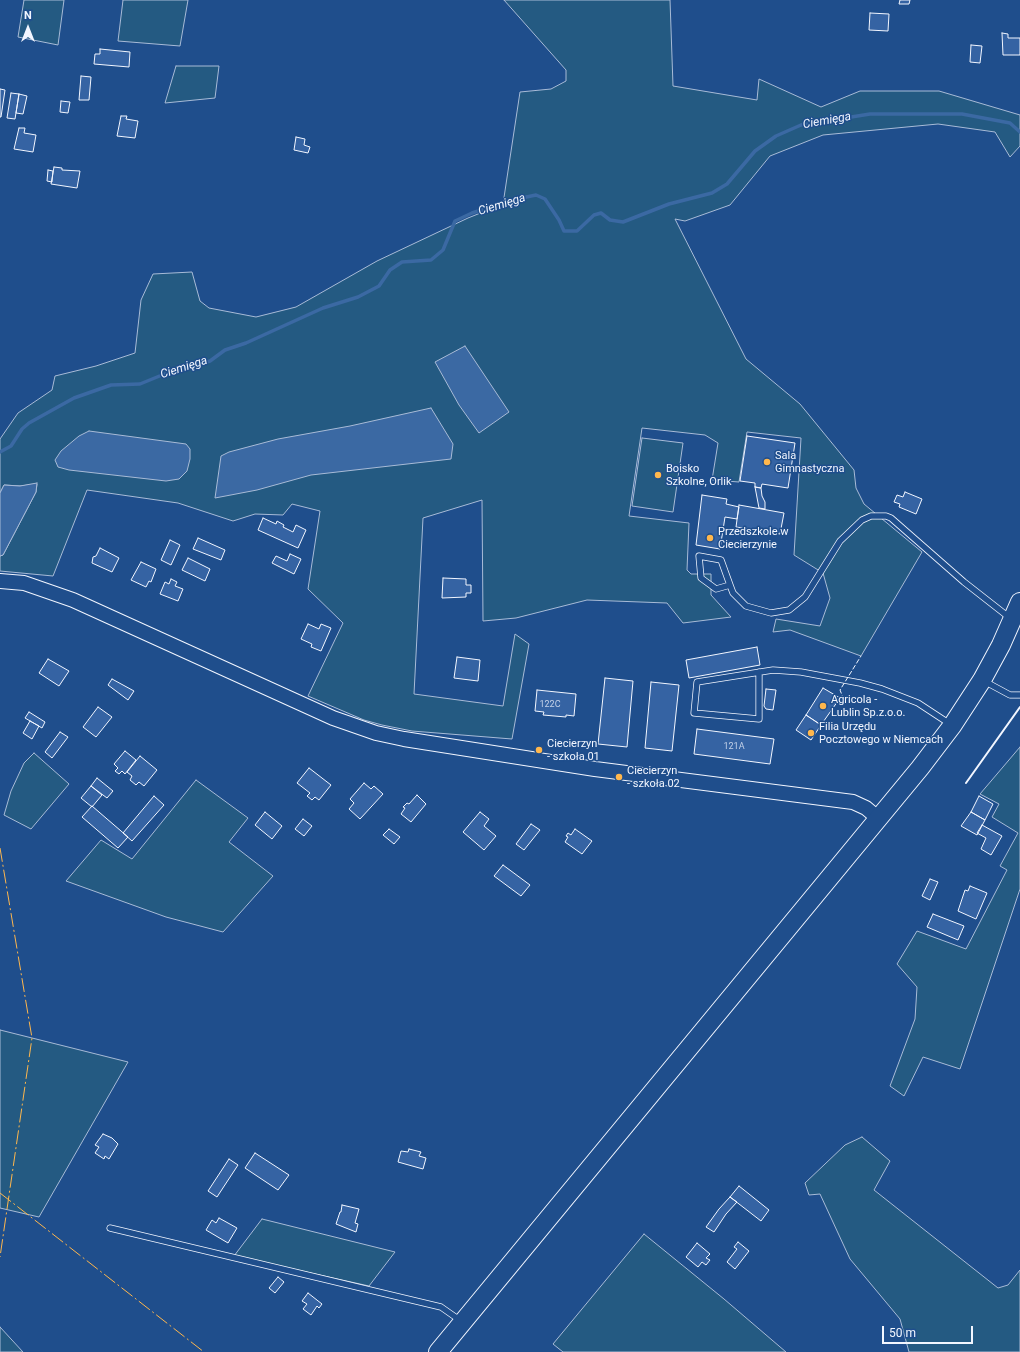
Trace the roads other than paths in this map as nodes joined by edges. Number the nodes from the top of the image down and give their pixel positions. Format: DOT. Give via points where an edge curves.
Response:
graph roads {
  1 [pos="0,581"];
  2 [pos="730,585"];
  3 [pos="1020,602"];
  4 [pos="1012,620"];
  5 [pos="759,672"];
  6 [pos="982,680"];
  7 [pos="1020,695"];
  8 [pos="952,726"];
  9 [pos="879,819"];
  10 [pos="110,1228"];
  11 [pos="462,1323"];
  12 [pos="438,1352"];
  1 -- 9 [label="street" via="24,583 73,600 333,718 376,733 595,769 853,802 866,808"];
  2 -- 2 [label="lane" via="716,589 701,578 699,556 721,560"];
  2 -- 4 [label="lane" via="733,593 746,606 771,613 789,610 805,597 840,541 862,520 871,516 886,516"];
  3 -- 4 [label="highway"];
  4 -- 6 [label="highway"];
  5 -- 5 [label="lane" via="697,682 694,713 759,719"];
  5 -- 8 [label="lane" via="801,672 860,683 918,703"];
  6 -- 7 [label="lane" via="1010,695"];
  6 -- 8 [label="highway"];
  8 -- 9 [label="highway"];
  9 -- 11 [label="highway"];
  10 -- 11 [label="lane" via="441,1307"];
  11 -- 12 [label="highway"];
}
